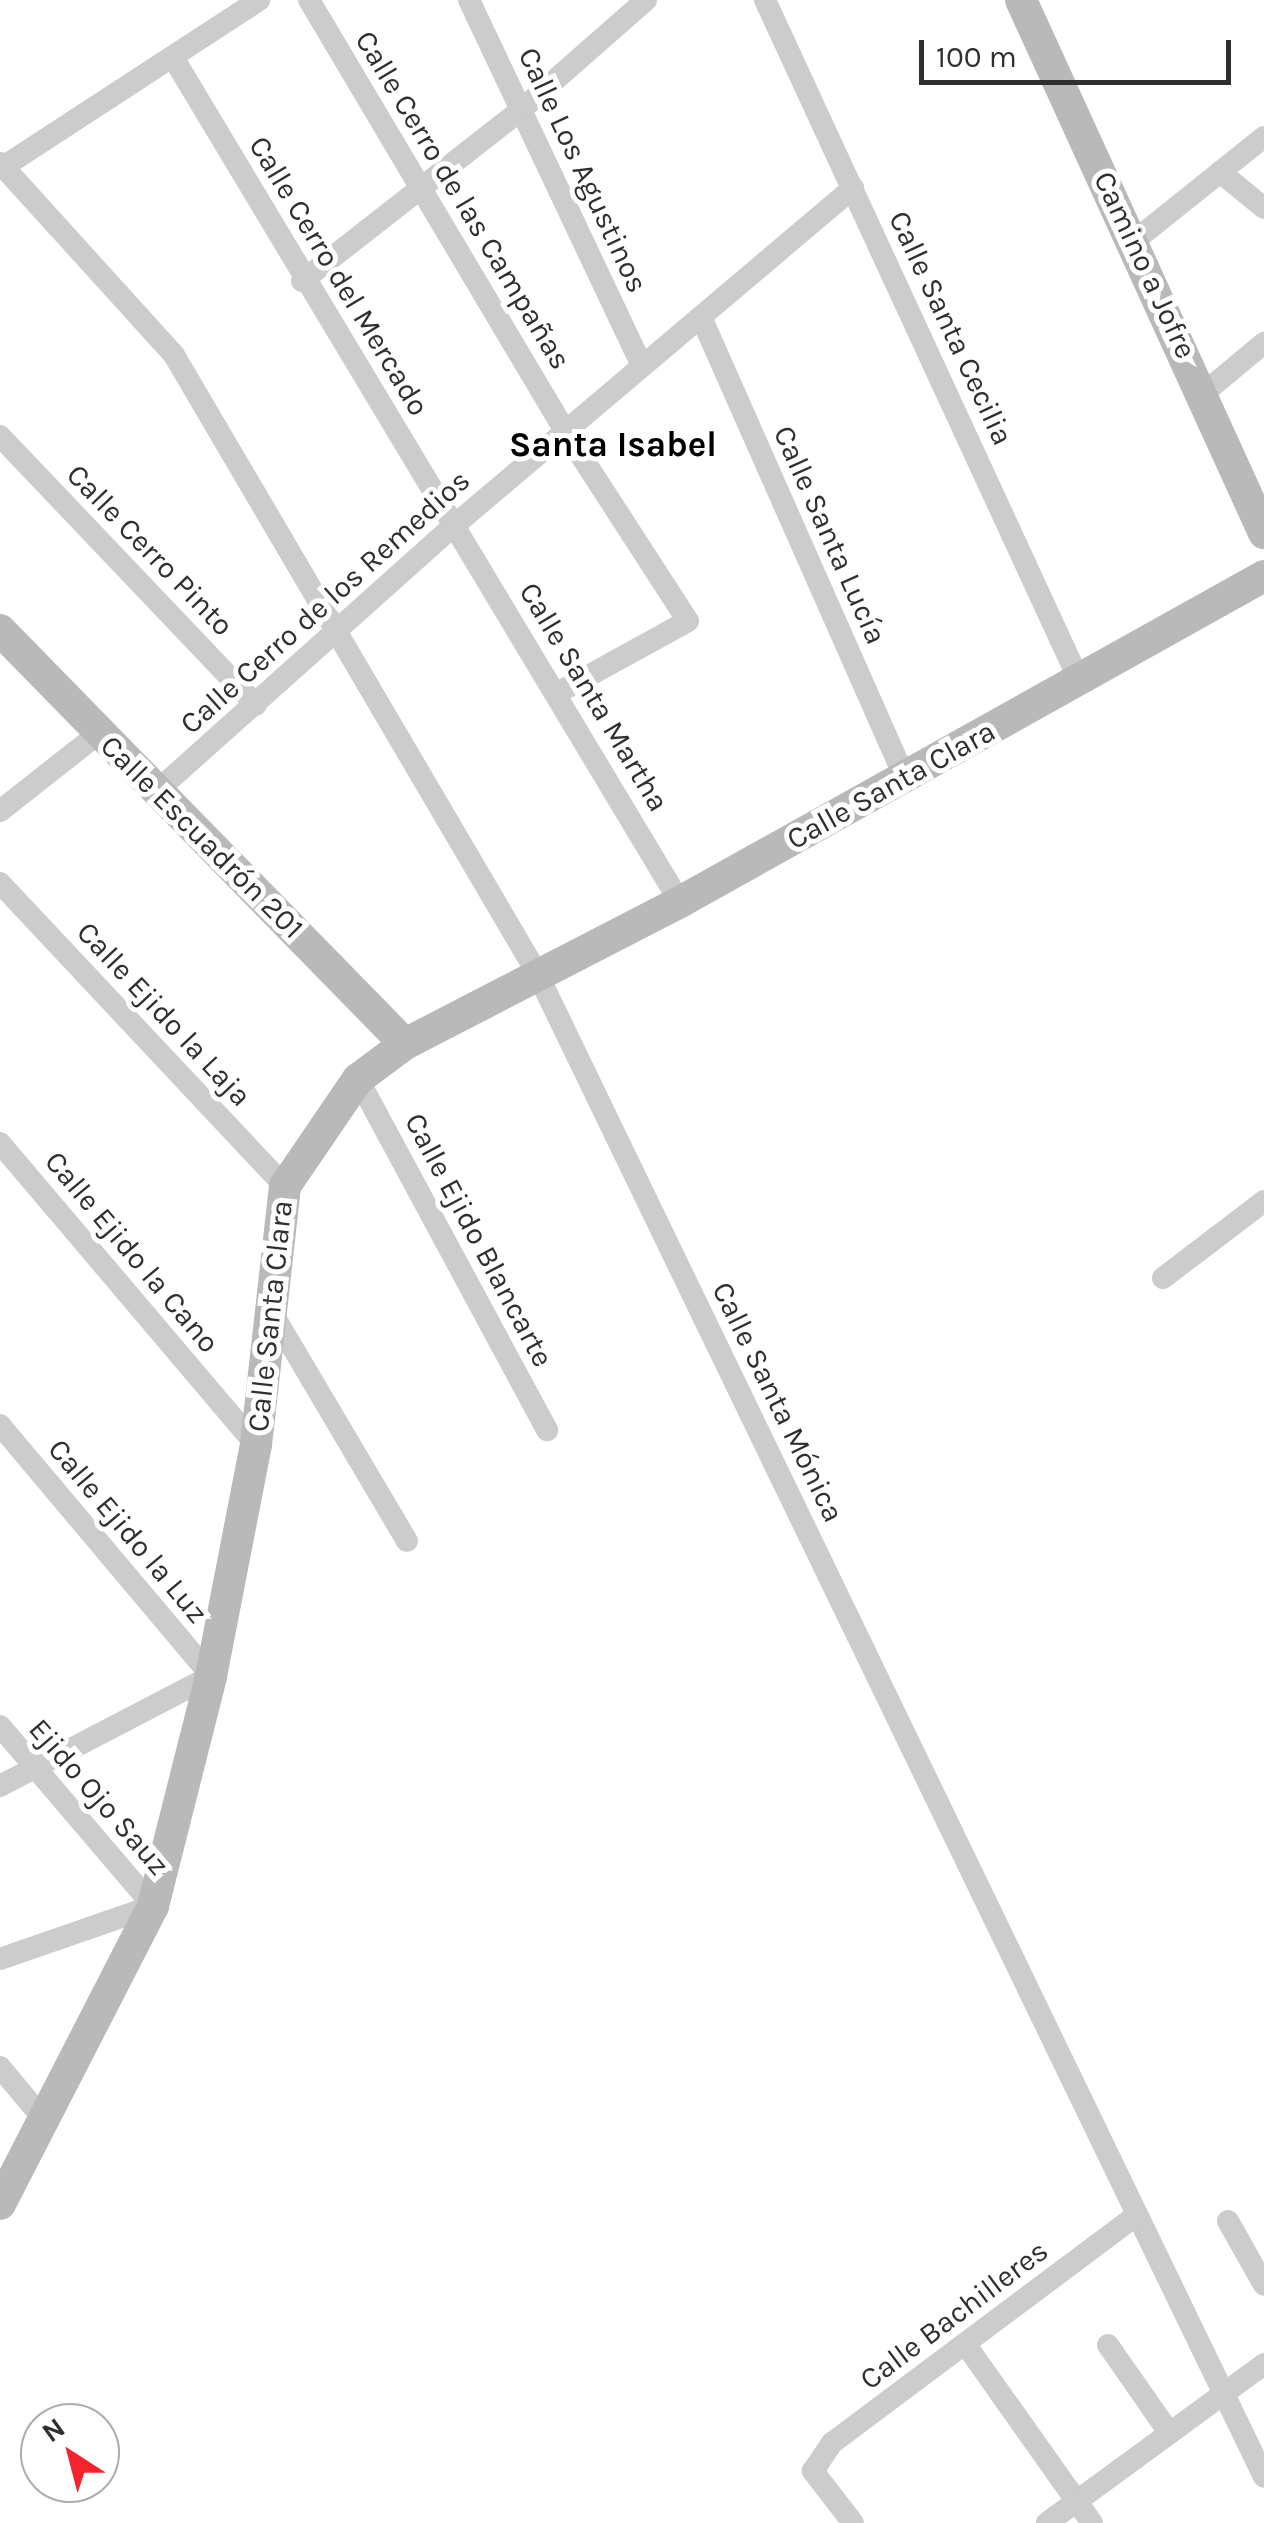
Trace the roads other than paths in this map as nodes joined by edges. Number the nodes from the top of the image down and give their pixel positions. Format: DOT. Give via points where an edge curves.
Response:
graph roads {
  1 [pos="259,0"];
  2 [pos="309,0"];
  3 [pos="469,0"];
  4 [pos="765,0"];
  5 [pos="1021,0"];
  6 [pos="640,2"];
  7 [pos="174,58"];
  8 [pos="522,109"];
  9 [pos="1264,137"];
  10 [pos="2,165"];
  11 [pos="1220,172"];
  12 [pos="853,188"];
  13 [pos="419,189"];
  14 [pos="1264,208"];
  15 [pos="1134,241"];
  16 [pos="302,281"];
  17 [pos="701,318"];
  18 [pos="1264,344"];
  19 [pos="642,366"];
  20 [pos="1204,392"];
  21 [pos="565,431"];
  22 [pos="0,436"];
  23 [pos="456,523"];
  24 [pos="1264,533"];
  25 [pos="1264,576"];
  26 [pos="0,630"];
  27 [pos="336,631"];
  28 [pos="1080,682"];
  29 [pos="557,694"];
  30 [pos="256,705"];
  31 [pos="99,733"];
  32 [pos="904,776"];
  33 [pos="158,790"];
  34 [pos="0,812"];
  35 [pos="0,883"];
  36 [pos="680,902"];
  37 [pos="537,972"];
  38 [pos="405,1044"];
  39 [pos="358,1079"];
  40 [pos="0,1143"];
  41 [pos="285,1186"];
  42 [pos="1264,1201"];
  43 [pos="1163,1278"];
  44 [pos="271,1311"];
  45 [pos="0,1426"];
  46 [pos="547,1430"];
  47 [pos="256,1444"];
  48 [pos="407,1541"];
  49 [pos="211,1676"];
  50 [pos="0,1726"];
  51 [pos="32,1766"];
  52 [pos="0,1786"];
  53 [pos="153,1906"];
  54 [pos="0,1958"];
  55 [pos="4,2084"];
  56 [pos="45,2121"];
  57 [pos="0,2204"];
  58 [pos="1137,2214"];
  59 [pos="1228,2221"];
  60 [pos="1264,2285"];
  61 [pos="966,2345"];
  62 [pos="1108,2345"];
  63 [pos="1264,2364"];
  64 [pos="1220,2392"];
  65 [pos="1168,2430"];
  66 [pos="1264,2477"];
  67 [pos="1078,2498"];
  68 [pos="853,2523"];
  69 [pos="1047,2523"];
  70 [pos="1092,2523"];
  1 -- 7 [label="street"];
  2 -- 13 [label="street, Calle Cerro de las Campañas"];
  3 -- 8 [label="street, Calle Los Agustinos"];
  4 -- 12 [label="street, Calle Santa Cecilia"];
  5 -- 15 [label="street, Camino a Jofre"];
  6 -- 8 [label="street"];
  7 -- 10 [label="street"];
  7 -- 16 [label="street, Calle Cerro del Mercado"];
  8 -- 13 [label="street"];
  8 -- 19 [label="street, Calle Los Agustinos"];
  9 -- 11 [label="street"];
  10 -- 27 [label="street, Calle Santa Mónica" via="174,355"];
  11 -- 14 [label="street"];
  11 -- 15 [label="street"];
  12 -- 17 [label="street, Calle Cerro de los Remedios"];
  12 -- 28 [label="street, Calle Santa Cecilia"];
  13 -- 16 [label="street"];
  13 -- 21 [label="street, Calle Cerro de las Campañas"];
  15 -- 20 [label="street, Camino a Jofre"];
  16 -- 23 [label="street, Calle Cerro del Mercado"];
  17 -- 19 [label="street, Calle Cerro de los Remedios"];
  17 -- 32 [label="street, Calle Santa Lucía"];
  18 -- 20 [label="street"];
  19 -- 21 [label="street, Calle Cerro de los Remedios"];
  20 -- 24 [label="street, Camino a Jofre"];
  21 -- 23 [label="street, Calle Cerro de los Remedios"];
  21 -- 29 [label="street, Calle Cerro de las Campañas" via="688,621"];
  22 -- 30 [label="street, Calle Cerro Pinto"];
  23 -- 27 [label="street, Calle Cerro de los Remedios"];
  23 -- 29 [label="street, Calle Santa Martha"];
  25 -- 28 [label="street, Calle Santa Clara"];
  26 -- 31 [label="street, Calle Escuadrón 201"];
  27 -- 30 [label="street, Calle Cerro de los Remedios"];
  27 -- 37 [label="street, Calle Santa Mónica"];
  28 -- 32 [label="street, Calle Santa Clara"];
  29 -- 36 [label="street, Calle Santa Martha"];
  30 -- 33 [label="street, Calle Cerro de los Remedios"];
  31 -- 33 [label="street, Calle Escuadrón 201"];
  31 -- 34 [label="street"];
  32 -- 36 [label="street, Calle Santa Clara"];
  33 -- 38 [label="street, Calle Escuadrón 201"];
  35 -- 41 [label="street, Calle Ejido la Laja"];
  36 -- 37 [label="street, Calle Santa Clara"];
  37 -- 38 [label="street, Calle Santa Clara"];
  37 -- 58 [label="street, Calle Santa Mónica"];
  38 -- 39 [label="street, Calle Santa Clara"];
  39 -- 41 [label="street, Calle Santa Clara"];
  39 -- 46 [label="street, Calle Ejido Blancarte"];
  40 -- 47 [label="street, Calle Ejido la Cano"];
  41 -- 44 [label="street, Calle Santa Clara"];
  42 -- 43 [label="street"];
  44 -- 47 [label="street, Calle Santa Clara"];
  44 -- 48 [label="street"];
  45 -- 49 [label="street, Calle Ejido la Luz"];
  47 -- 49 [label="street, Calle Santa Clara"];
  49 -- 51 [label="street"];
  49 -- 53 [label="street, Calle Santa Clara"];
  50 -- 51 [label="street, Ejido Ojo Sauz"];
  51 -- 52 [label="street"];
  51 -- 53 [label="street, Ejido Ojo Sauz"];
  53 -- 54 [label="street"];
  53 -- 56 [label="street, Calle Santa Clara"];
  55 -- 56 [label="street"];
  56 -- 57 [label="street, Calle Santa Clara"];
  58 -- 61 [label="street, Calle Bachilleres"];
  58 -- 64 [label="street, Calle Santa Mónica"];
  59 -- 60 [label="street"];
  61 -- 67 [label="street"];
  61 -- 68 [label="street, Calle Bachilleres" via="832,2444 814,2470"];
  62 -- 65 [label="street"];
  63 -- 64 [label="street"];
  64 -- 65 [label="street"];
  64 -- 66 [label="street, Calle Santa Mónica"];
  65 -- 67 [label="street"];
  67 -- 69 [label="street"];
  67 -- 70 [label="street"];
}
